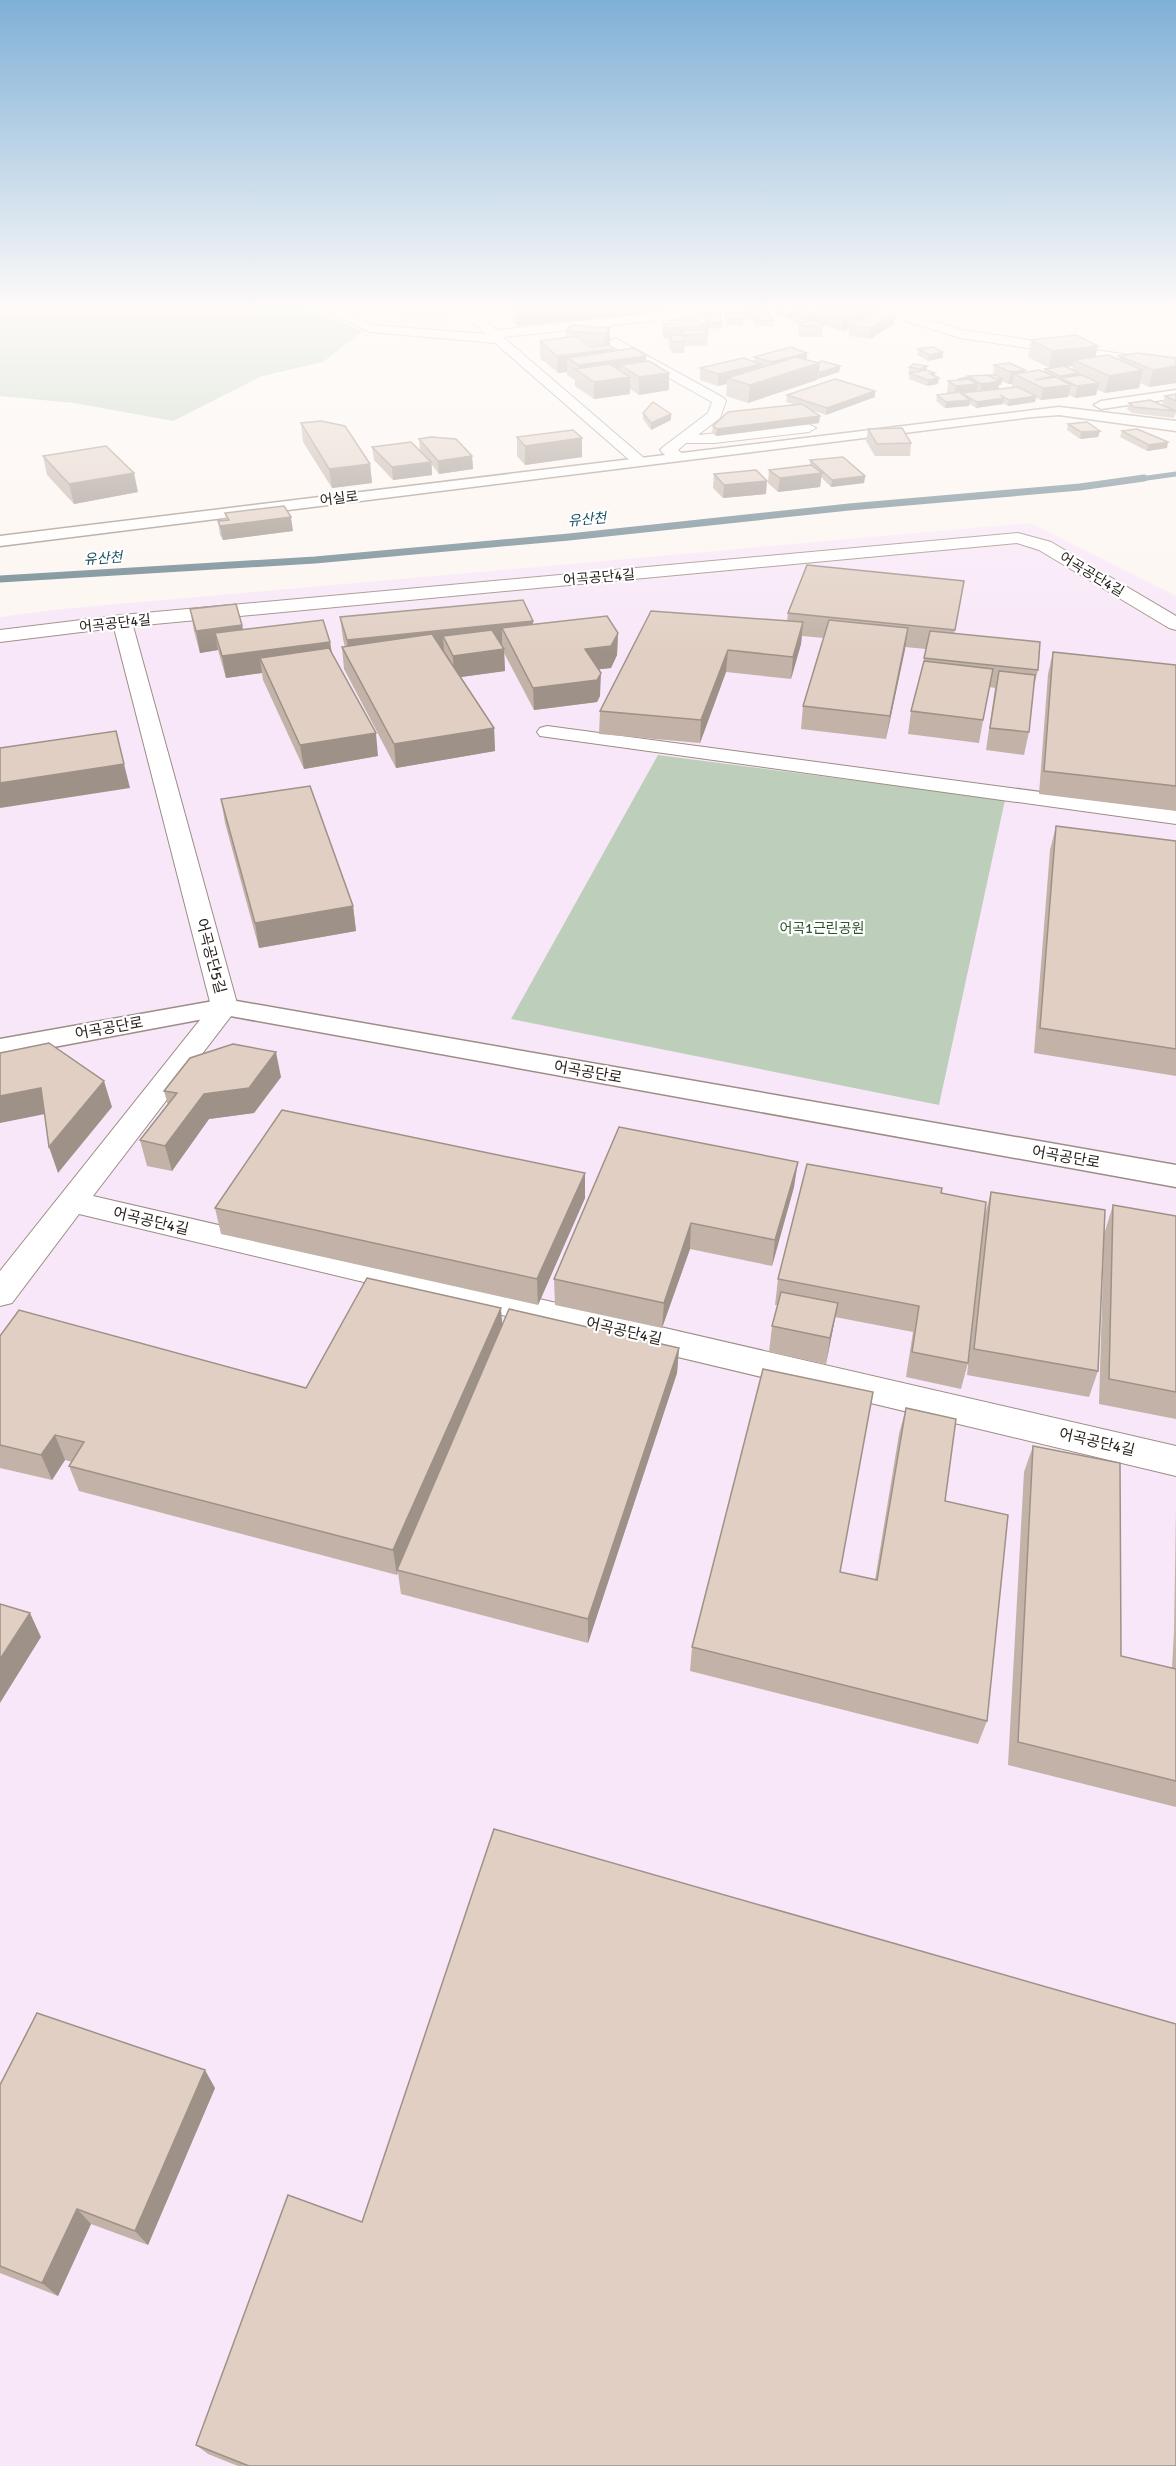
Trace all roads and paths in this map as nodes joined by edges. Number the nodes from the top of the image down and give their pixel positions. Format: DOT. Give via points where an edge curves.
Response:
graph roads {
  1 [pos="595,423"];
  2 [pos="705,423"];
  3 [pos="956,423"];
  4 [pos="1153,423"];
  5 [pos="1176,426"];
  6 [pos="809,428"];
  7 [pos="684,439"];
  8 [pos="677,456"];
  9 [pos="639,461"];
  10 [pos="0,541"];
  11 [pos="122,621"];
  12 [pos="1176,624"];
  13 [pos="0,636"];
  14 [pos="547,732"];
  15 [pos="1176,817"];
  16 [pos="225,1007"];
  17 [pos="0,1048"];
  18 [pos="1176,1176"];
  19 [pos="72,1202"];
  20 [pos="0,1294"];
  21 [pos="1176,1461"];
  1 -- 9 [label="street"];
  2 -- 7 [label="street"];
  3 -- 8 [label="main road, 어실로"];
  4 -- 5 [label="main road, 어실로"];
  6 -- 7 [label="street"];
  7 -- 8 [label="street" via="668,450"];
  8 -- 9 [label="main road, 어실로"];
  9 -- 10 [label="main road, 어실로"];
  11 -- 12 [label="street, 어곡공단4길" via="1018,538 1045,546"];
  11 -- 13 [label="street, 어곡공단4길"];
  11 -- 16 [label="street, 어곡공단5길"];
  14 -- 15 [label="street"];
  16 -- 17 [label="main road, 어곡공단로"];
  16 -- 18 [label="main road, 어곡공단로"];
  16 -- 19 [label="street, 어곡공단5길"];
  19 -- 20 [label="street, 어곡공단5길"];
  19 -- 21 [label="street, 어곡공단4길"];
}
